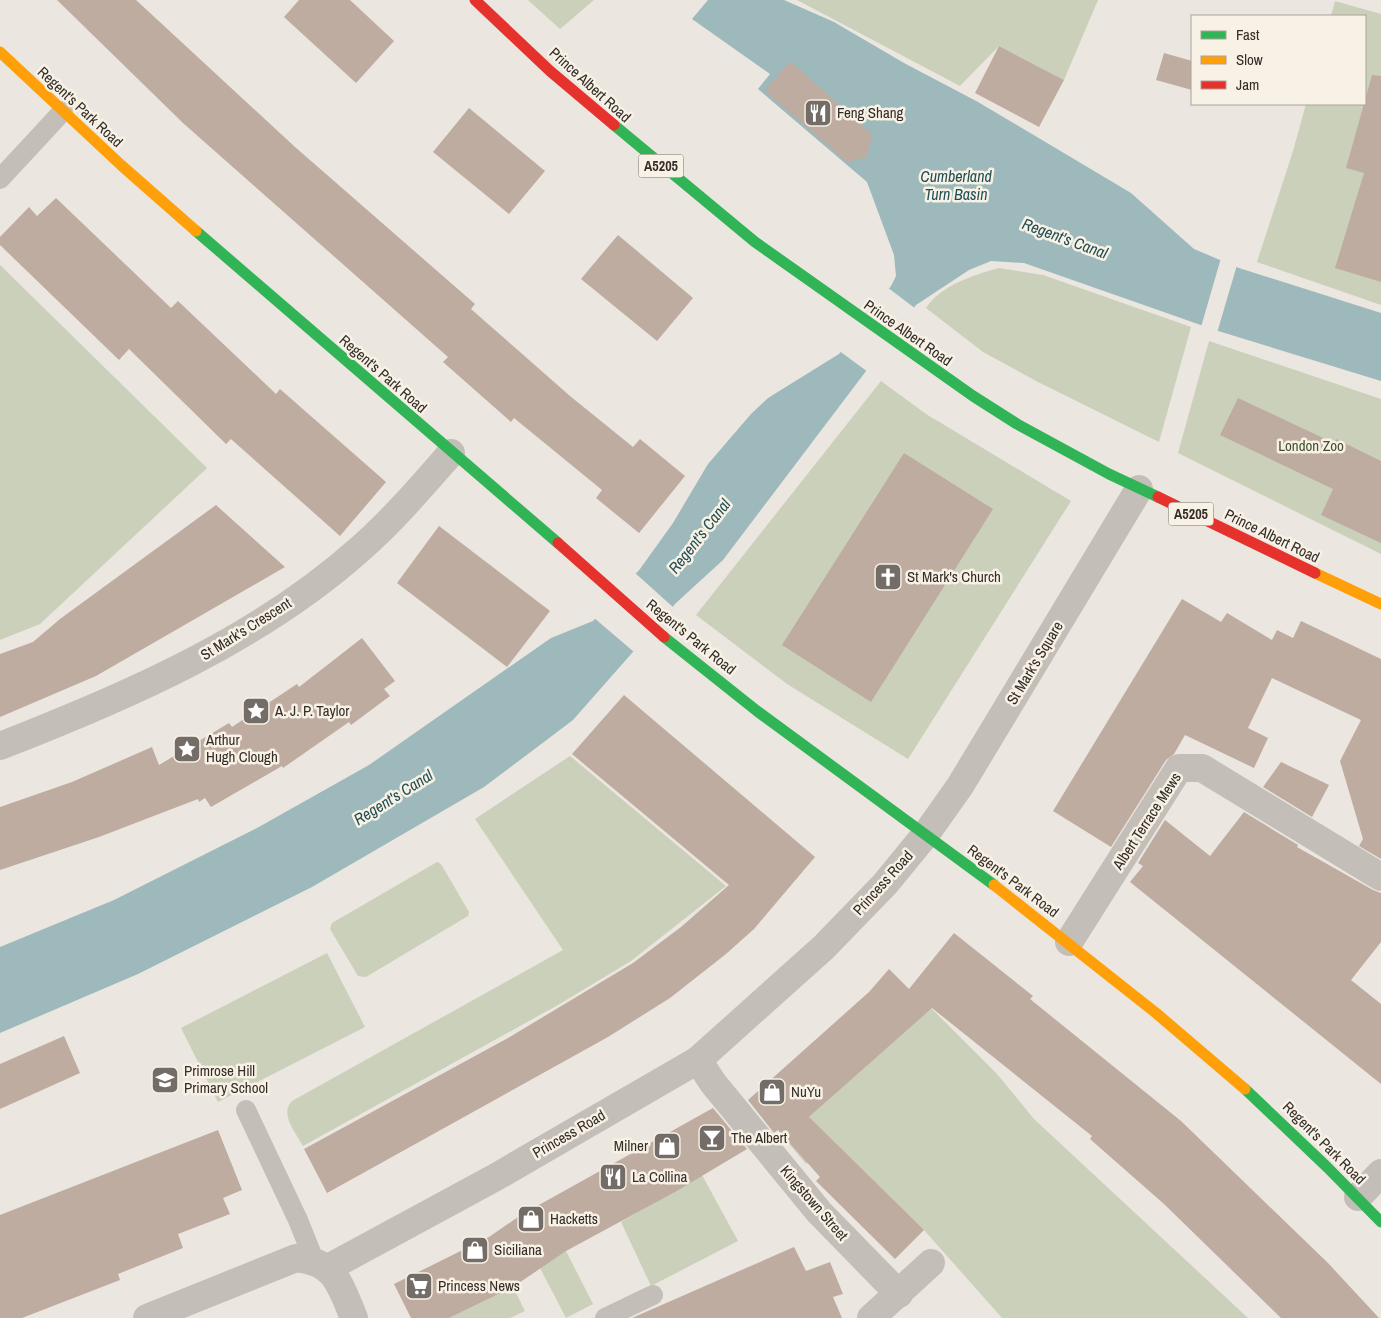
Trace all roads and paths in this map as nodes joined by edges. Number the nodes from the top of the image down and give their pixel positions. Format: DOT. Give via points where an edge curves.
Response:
graph roads {
  1 [pos="475,0"];
  2 [pos="0,52"];
  3 [pos="64,111"];
  4 [pos="0,179"];
  5 [pos="451,453"];
  6 [pos="1139,489"];
  7 [pos="1381,604"];
  8 [pos="0,746"];
  9 [pos="926,834"];
  10 [pos="1381,877"];
  11 [pos="1068,942"];
  12 [pos="698,1060"];
  13 [pos="246,1110"];
  14 [pos="1381,1172"];
  15 [pos="1358,1197"];
  16 [pos="1381,1222"];
  17 [pos="931,1263"];
  18 [pos="321,1264"];
  19 [pos="899,1294"];
  20 [pos="653,1295"];
  21 [pos="147,1318"];
  22 [pos="354,1318"];
  23 [pos="606,1318"];
  24 [pos="871,1318"];
  1 -- 6 [label="street, Prince Albert Road / A5205" via="550,71 755,242 897,344 1018,424"];
  2 -- 3 [label="street, Regent's Park Road"];
  3 -- 4 [label="lane"];
  3 -- 5 [label="street, Regent's Park Road" via="121,165"];
  5 -- 8 [label="street, St Mark's Crescent" via="360,549 326,577 264,619 205,655 130,692"];
  5 -- 9 [label="street, Regent's Park Road" via="668,640"];
  6 -- 7 [label="street, Prince Albert Road / A5205"];
  6 -- 9 [label="street, St Mark's Square" via="976,761"];
  9 -- 11 [label="street, Regent's Park Road"];
  9 -- 12 [label="street, Princess Road" via="885,884 824,947"];
  10 -- 11 [label="street, Albert Terrace Mews" via="1202,768 1179,768"];
  11 -- 15 [label="street, Regent's Park Road" via="1259,1100"];
  12 -- 18 [label="street, Princess Road" via="496,1177"];
  12 -- 19 [label="street, Kingstown Street" via="713,1083 819,1212"];
  13 -- 18 [label="lane"];
  14 -- 15 [label="street"];
  15 -- 16 [label="street, Regent's Park Road"];
  17 -- 19 [label="street"];
  18 -- 21 [label="street, Princess Road" via="296,1258"];
  18 -- 22 [label="street" via="341,1288"];
  19 -- 24 [label="street"];
  20 -- 23 [label="lane"];
}
